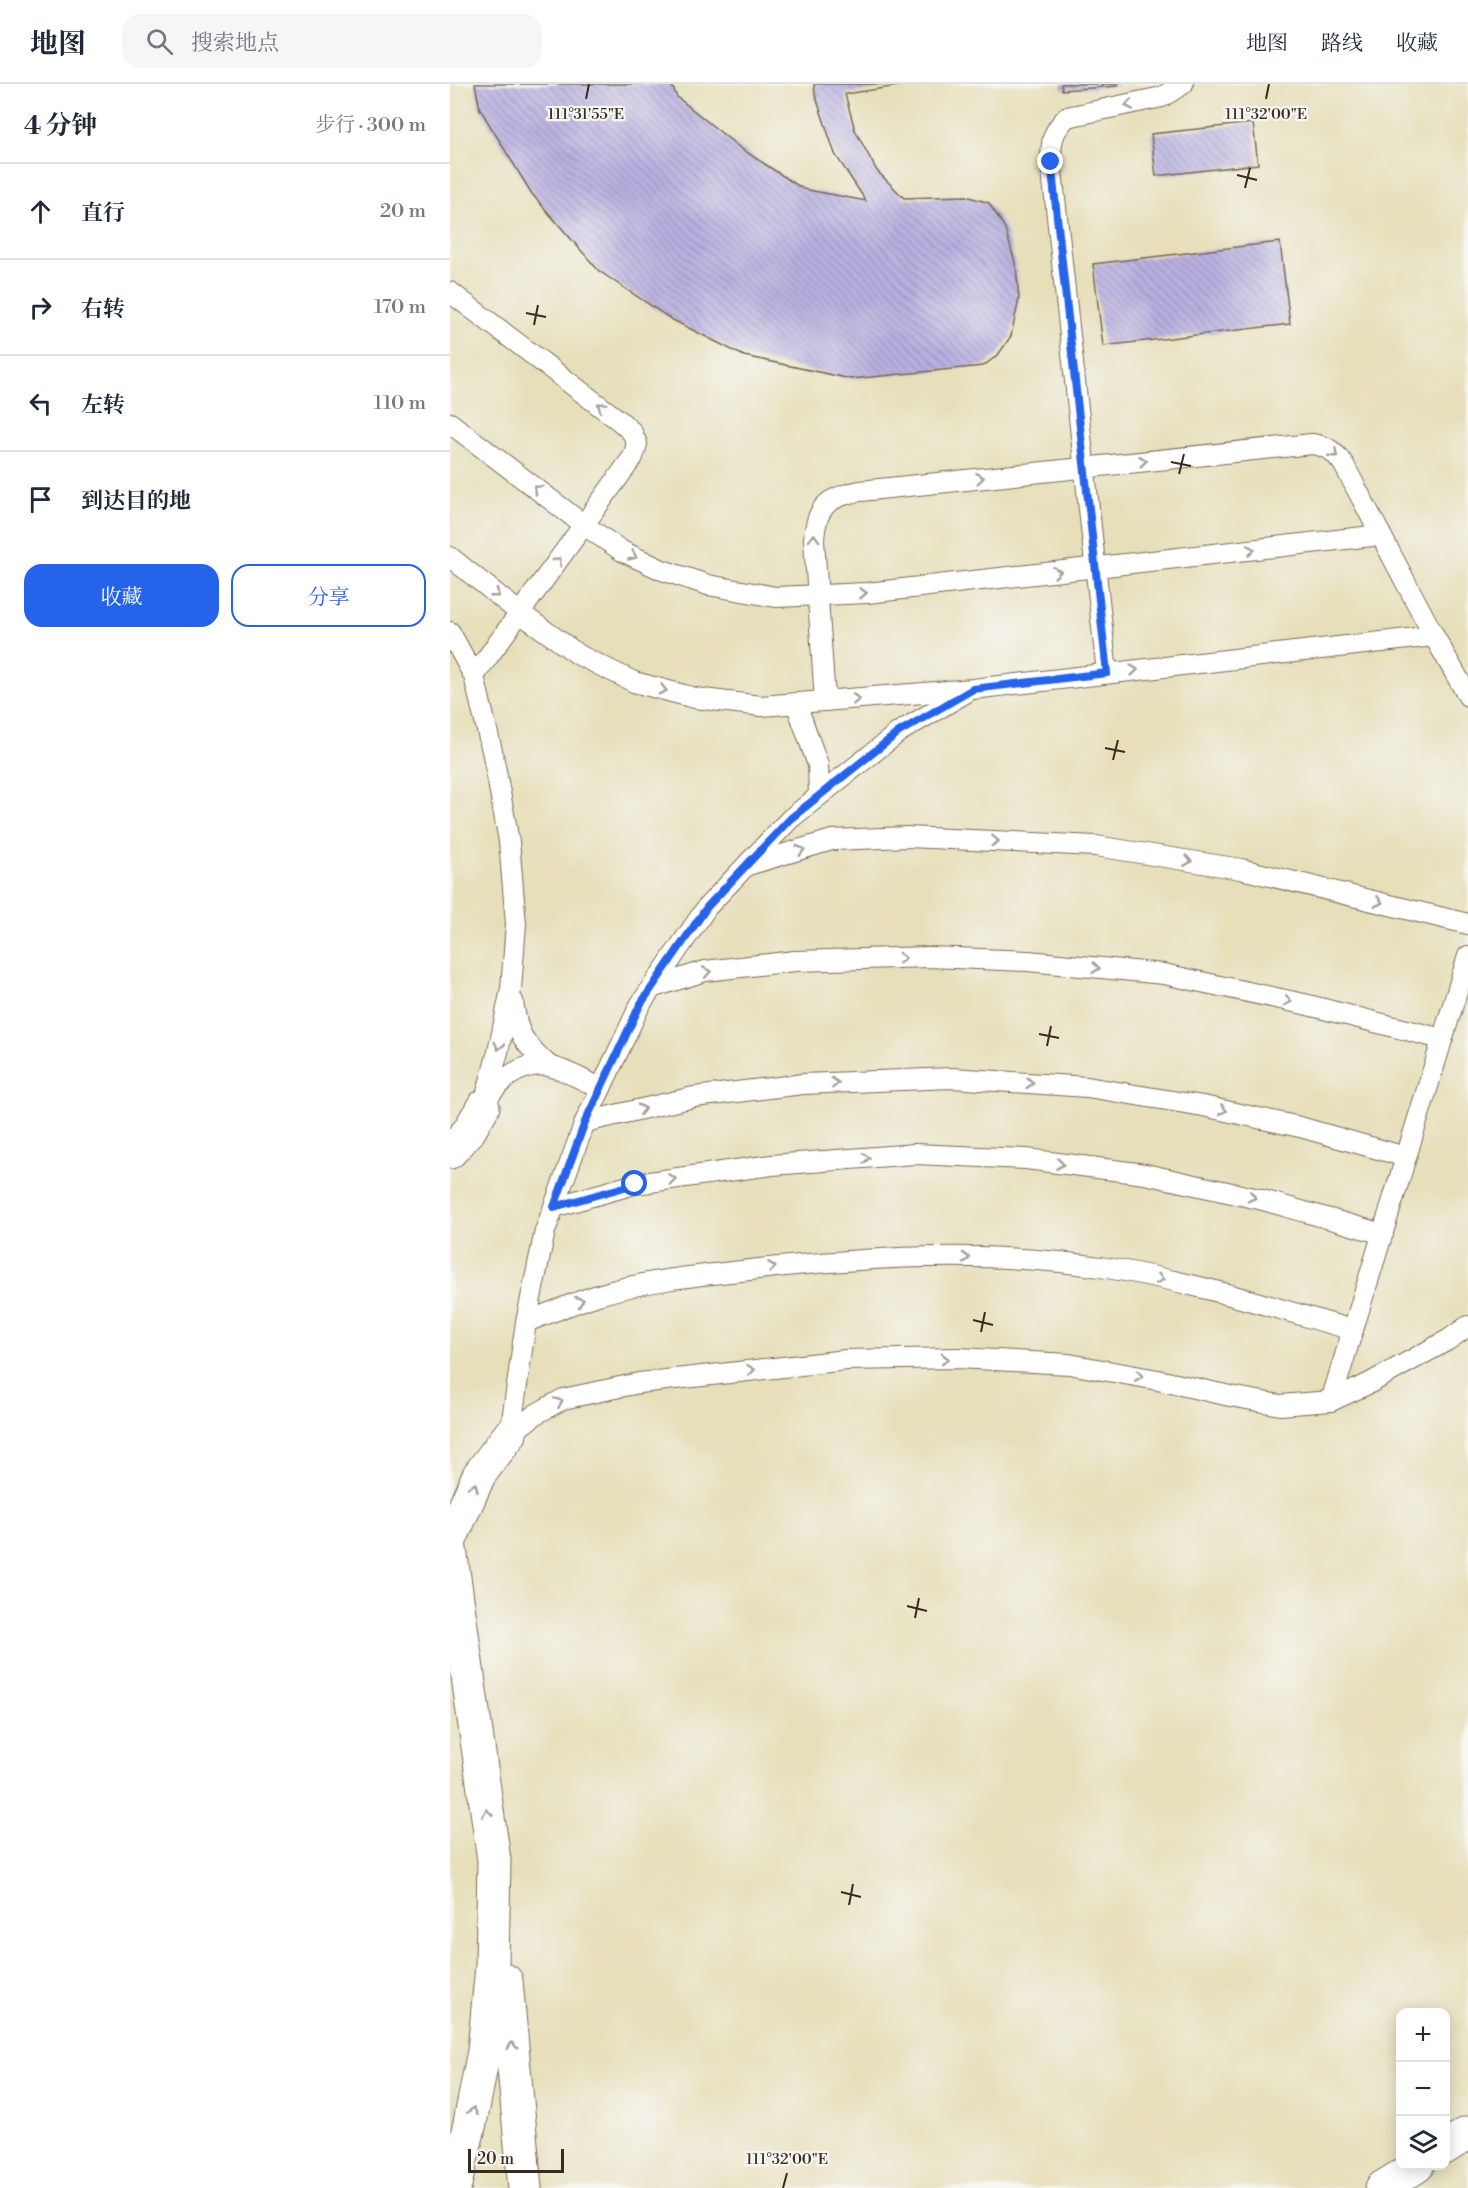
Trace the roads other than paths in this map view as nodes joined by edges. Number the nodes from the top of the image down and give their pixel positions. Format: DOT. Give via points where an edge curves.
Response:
graph roads {
  1 [pos="1183,84"];
  2 [pos="450,292"];
  3 [pos="450,423"];
  4 [pos="1085,467"];
  5 [pos="584,525"];
  6 [pos="1381,535"];
  7 [pos="450,557"];
  8 [pos="1095,567"];
  9 [pos="818,596"];
  10 [pos="520,613"];
  11 [pos="450,632"];
  12 [pos="1434,636"];
  13 [pos="1107,673"];
  14 [pos="474,676"];
  15 [pos="973,689"];
  16 [pos="1468,696"];
  17 [pos="825,701"];
  18 [pos="796,703"];
  19 [pos="819,795"];
  20 [pos="745,866"];
  21 [pos="1468,924"];
  22 [pos="1468,956"];
  23 [pos="651,988"];
  24 [pos="511,989"];
  25 [pos="1442,1039"];
  26 [pos="549,1066"];
  27 [pos="601,1088"];
  28 [pos="483,1107"];
  29 [pos="585,1122"];
  30 [pos="450,1152"];
  31 [pos="1406,1157"];
  32 [pos="554,1207"];
  33 [pos="1383,1234"];
  34 [pos="526,1322"];
  35 [pos="1468,1326"];
  36 [pos="1353,1330"];
  37 [pos="1331,1401"];
  38 [pos="510,1434"];
  39 [pos="450,1540"];
  40 [pos="450,1549"];
  41 [pos="494,1860"];
  42 [pos="1468,2133"];
  43 [pos="1450,2144"];
  44 [pos="1411,2170"];
  45 [pos="454,2188"];
  46 [pos="525,2188"];
  47 [pos="1382,2188"];
  1 -- 4 [label="lane, one-way" via="1162,97 1067,117 1057,127 1051,142"];
  5 -- 2 [label="lane, one-way" via="633,457 637,444 632,432"];
  5 -- 3 [label="lane, one-way"];
  4 -- 6 [label="lane, one-way" via="1312,444 1325,446 1344,465"];
  4 -- 8 [label="lane"];
  9 -- 4 [label="lane, one-way" via="815,521 824,506 840,495"];
  5 -- 9 [label="lane, one-way" via="622,551 708,585 776,597"];
  10 -- 5 [label="lane, one-way"];
  8 -- 6 [label="lane, one-way"];
  6 -- 12 [label="lane"];
  7 -- 10 [label="lane, one-way"];
  9 -- 8 [label="lane, one-way"];
  8 -- 13 [label="lane"];
  9 -- 17 [label="lane"];
  10 -- 14 [label="lane"];
  10 -- 18 [label="lane, one-way" via="579,655 634,682 695,698 761,706"];
  11 -- 14 [label="lane"];
  13 -- 12 [label="lane, one-way"];
  12 -- 16 [label="lane"];
  13 -- 15 [label="lane"];
  14 -- 24 [label="lane" via="509,841 516,924"];
  17 -- 15 [label="lane, one-way"];
  15 -- 19 [label="lane" via="899,732"];
  17 -- 18 [label="lane"];
  18 -- 19 [label="lane" via="818,765"];
  19 -- 20 [label="lane"];
  20 -- 21 [label="lane, one-way" via="832,840 908,837 1096,846 1241,869"];
  20 -- 23 [label="lane" via="707,907"];
  22 -- 25 [label="lane"];
  23 -- 25 [label="lane, one-way" via="705,971 795,961 930,957 1028,961 1164,974"];
  23 -- 27 [label="lane"];
  24 -- 26 [label="lane" via="523,1041"];
  24 -- 28 [label="lane, one-way"];
  25 -- 31 [label="lane"];
  26 -- 27 [label="lane"];
  26 -- 28 [label="lane" via="530,1065 511,1074"];
  27 -- 29 [label="lane"];
  28 -- 30 [label="highway"];
  29 -- 31 [label="lane, one-way" via="705,1096 803,1084 952,1078 1087,1087 1203,1106 1300,1127"];
  29 -- 32 [label="lane"];
  31 -- 33 [label="lane"];
  32 -- 33 [label="lane, one-way" via="635,1184 772,1165 915,1154 1026,1160 1145,1174 1259,1198"];
  32 -- 34 [label="lane" via="545,1231"];
  33 -- 36 [label="lane"];
  34 -- 36 [label="lane, one-way" via="599,1294 668,1279 905,1258 1005,1258 1107,1268 1192,1285"];
  34 -- 38 [label="lane"];
  35 -- 37 [label="lane"];
  36 -- 37 [label="lane"];
  38 -- 37 [label="lane, one-way" via="563,1399 639,1383 846,1360 958,1358 1069,1364 1280,1405"];
  39 -- 38 [label="highway, one-way" via="479,1475"];
  41 -- 40 [label="highway, one-way"];
  45 -- 41 [label="highway, one-way" via="484,2051 492,1966"];
  46 -- 41 [label="highway, one-way"];
  42 -- 43 [label="highway"];
  44 -- 47 [label="highway"];
}
